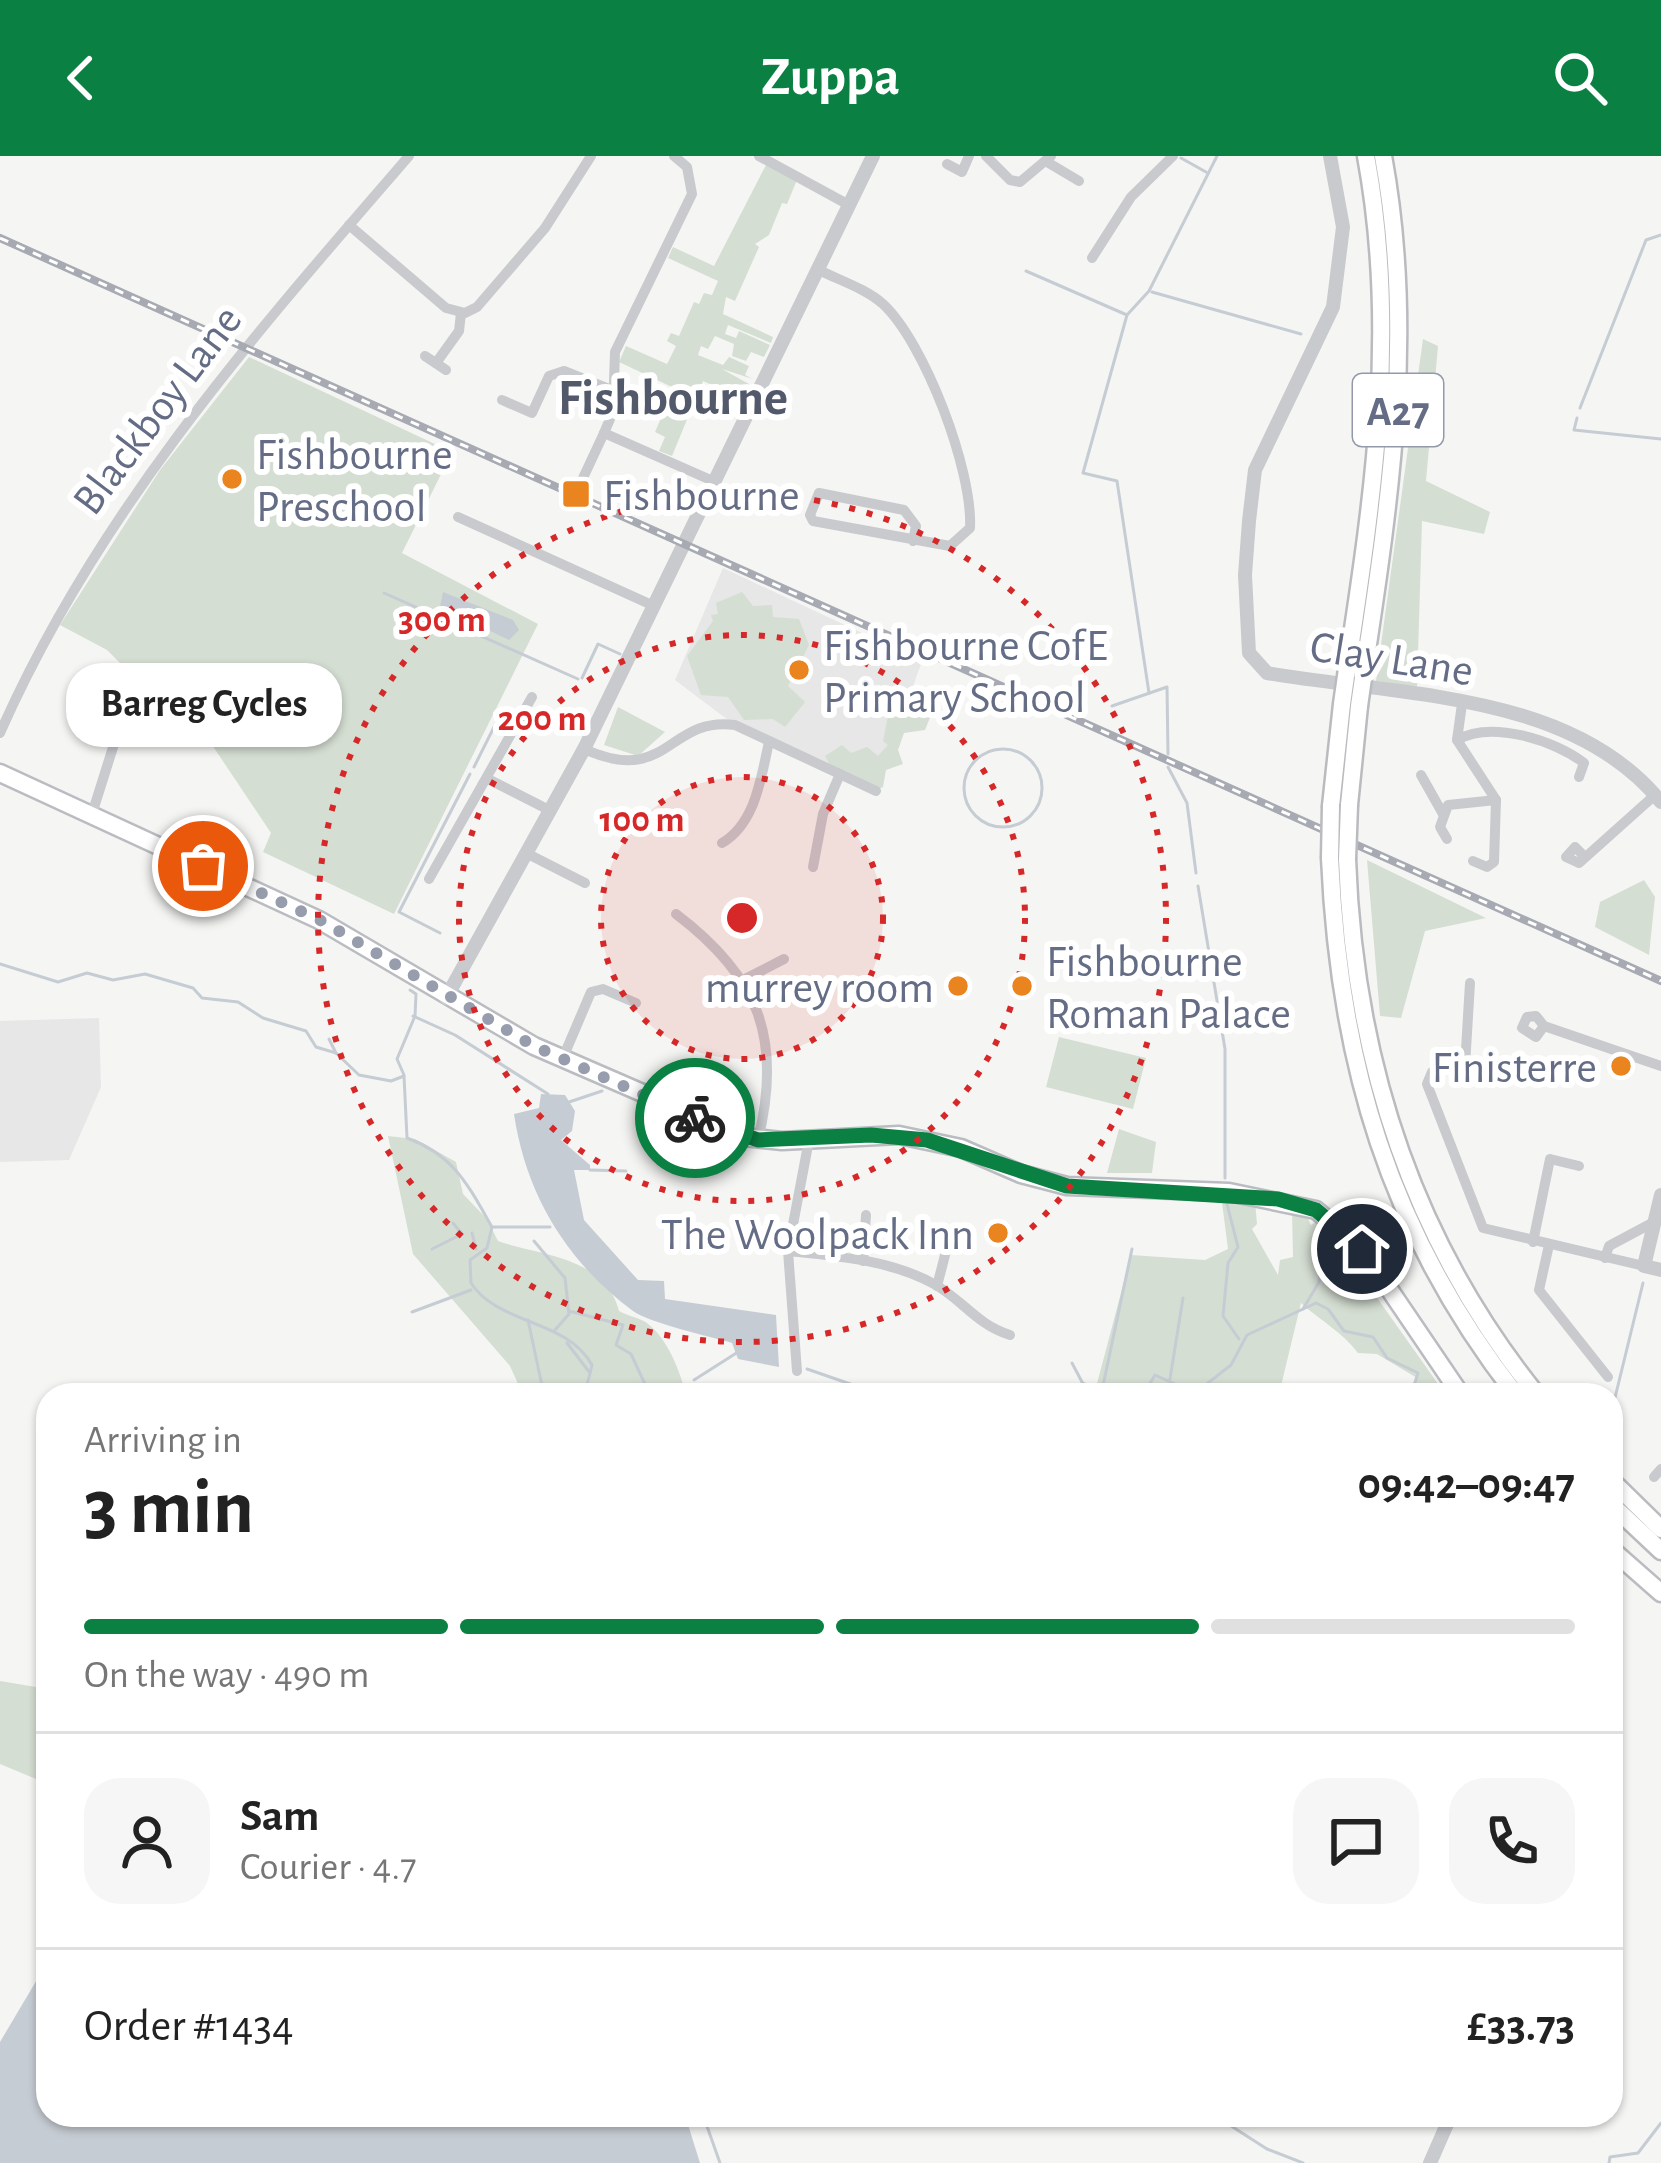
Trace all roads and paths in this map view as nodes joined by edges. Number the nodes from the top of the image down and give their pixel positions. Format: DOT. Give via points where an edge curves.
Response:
graph roads {
  1 [pos="409,156"];
  2 [pos="591,156"];
  3 [pos="674,156"];
  4 [pos="759,156"];
  5 [pos="873,156"];
  6 [pos="969,156"];
  7 [pos="986,156"];
  8 [pos="1173,156"];
  9 [pos="1330,156"];
  10 [pos="1366,156"];
  11 [pos="1383,156"];
  12 [pos="1049,159"];
  13 [pos="947,164"];
  14 [pos="1079,181"];
  15 [pos="849,205"];
  16 [pos="349,225"];
  17 [pos="1092,258"];
  18 [pos="817,269"];
  19 [pos="460,313"];
  20 [pos="436,363"];
  21 [pos="614,391"];
  22 [pos="502,400"];
  23 [pos="604,433"];
  24 [pos="584,478"];
  25 [pos="713,481"];
  26 [pos="458,517"];
  27 [pos="913,541"];
  28 [pos="654,606"];
  29 [pos="1357,663"];
  30 [pos="532,697"];
  31 [pos="1462,704"];
  32 [pos="120,724"];
  33 [pos="0,733"];
  34 [pos="1457,740"];
  35 [pos="769,742"];
  36 [pos="584,749"];
  37 [pos="0,773"];
  38 [pos="840,774"];
  39 [pos="1421,775"];
  40 [pos="1579,777"];
  41 [pos="488,779"];
  42 [pos="876,791"];
  43 [pos="1658,799"];
  44 [pos="1496,800"];
  45 [pos="551,811"];
  46 [pos="92,814"];
  47 [pos="1443,814"];
  48 [pos="1447,839"];
  49 [pos="722,843"];
  50 [pos="528,854"];
  51 [pos="1583,855"];
  52 [pos="1338,858"];
  53 [pos="1473,861"];
  54 [pos="813,867"];
  55 [pos="436,872"];
  56 [pos="585,884"];
  57 [pos="676,914"];
  58 [pos="784,959"];
  59 [pos="745,979"];
  60 [pos="1471,983"];
  61 [pos="446,998"];
  62 [pos="636,1003"];
  63 [pos="1544,1026"];
  64 [pos="562,1060"];
  65 [pos="1661,1066"];
  66 [pos="758,1140"];
  67 [pos="809,1140"];
  68 [pos="1579,1166"];
  69 [pos="1661,1196"];
  70 [pos="866,1215"];
  71 [pos="1654,1222"];
  72 [pos="951,1232"];
  73 [pos="1533,1242"];
  74 [pos="1549,1245"];
  75 [pos="788,1250"];
  76 [pos="1605,1258"];
  77 [pos="863,1262"];
  78 [pos="1644,1266"];
  79 [pos="1661,1270"];
  80 [pos="938,1286"];
  81 [pos="1010,1335"];
  82 [pos="797,1371"];
  83 [pos="1608,1377"];
  84 [pos="1453,1383"];
  85 [pos="1508,1383"];
  86 [pos="1528,1383"];
  87 [pos="1623,1492"];
  88 [pos="1623,1516"];
  89 [pos="1661,1529"];
  90 [pos="1661,1552"];
  91 [pos="1623,1560"];
  92 [pos="1661,1593"];
  93 [pos="1445,2127"];
  94 [pos="1430,2163"];
  1 -- 16 [label="street, Blackboy Lane"];
  2 -- 19 [label="street" via="545,228 477,307"];
  3 -- 21 [label="street" via="687,167 692,194 615,352"];
  4 -- 15 [label="street"];
  5 -- 15 [label="street"];
  6 -- 13 [label="street" via="962,172"];
  7 -- 12 [label="street" via="1021,182"];
  8 -- 17 [label="street" via="1131,197"];
  9 -- 31 [label="street, Clay Lane" via="1343,227 1339,280 1323,338 1255,470 1245,575 1249,653 1267,673"];
  10 -- 29 [label="main road, A27" via="1385,351"];
  11 -- 29 [label="main road, A27" via="1402,355 1389,505"];
  12 -- 14 [label="street"];
  15 -- 18 [label="street"];
  16 -- 19 [label="street"];
  16 -- 33 [label="street, Blackboy Lane" via="102,538"];
  18 -- 25 [label="street"];
  18 -- 27 [label="street" via="870,295 896,319 949,433 968,490 970,528 950,546"];
  19 -- 20 [label="street" via="459,331"];
  21 -- 22 [label="street" via="564,371 549,376 532,413"];
  21 -- 23 [label="street"];
  23 -- 24 [label="street"];
  23 -- 25 [label="street"];
  25 -- 28 [label="street"];
  26 -- 28 [label="street"];
  27 -- 27 [label="street" via="813,521 815,494 904,510 916,526"];
  28 -- 36 [label="street"];
  29 -- 52 [label="main road, A27, bridge"];
  30 -- 41 [label="street"];
  31 -- 34 [label="street"];
  31 -- 43 [label="street, Clay Lane" via="1588,739"];
  32 -- 46 [label="street"];
  34 -- 40 [label="street" via="1489,730 1560,749 1586,765"];
  34 -- 44 [label="street"];
  35 -- 36 [label="street" via="723,724 640,763"];
  35 -- 38 [label="street"];
  35 -- 49 [label="street" via="754,802 736,835"];
  36 -- 45 [label="street"];
  37 -- 46 [label="main road"];
  38 -- 42 [label="street"];
  38 -- 54 [label="street"];
  39 -- 47 [label="street"];
  41 -- 45 [label="street"];
  41 -- 55 [label="street" via="461,814"];
  43 -- 51 [label="street"];
  44 -- 47 [label="street" via="1456,801"];
  44 -- 53 [label="street" via="1494,862"];
  45 -- 50 [label="street"];
  46 -- 61 [label="main road" via="320,920"];
  47 -- 48 [label="street"];
  50 -- 56 [label="street"];
  50 -- 61 [label="street"];
  52 -- 85 [label="main road, A27" via="1338,976 1373,1132 1438,1282"];
  52 -- 86 [label="main road, A27" via="1365,1037 1401,1163 1465,1295"];
  57 -- 59 [label="street"];
  58 -- 59 [label="street"];
  59 -- 66 [label="street" via="766,1038"];
  60 -- 73 [label="street" via="1465,1066 1432,1072 1427,1084 1483,1228"];
  61 -- 64 [label="main road"];
  62 -- 64 [label="street" via="591,992"];
  63 -- 65 [label="street"];
  64 -- 66 [label="main road"];
  66 -- 67 [label="main road"];
  67 -- 75 [label="street"];
  67 -- 84 [label="main road" via="899,1135 1067,1186 1299,1203 1362,1249"];
  68 -- 73 [label="street" via="1550,1159"];
  69 -- 71 [label="street"];
  70 -- 77 [label="street"];
  71 -- 76 [label="street" via="1609,1246"];
  71 -- 78 [label="street"];
  72 -- 80 [label="street"];
  73 -- 74 [label="street"];
  74 -- 76 [label="street"];
  74 -- 83 [label="street" via="1539,1290"];
  75 -- 77 [label="street"];
  75 -- 82 [label="street"];
  76 -- 78 [label="street"];
  77 -- 80 [label="street"];
  78 -- 79 [label="street"];
  80 -- 81 [label="street" via="986,1328"];
  87 -- 89 [label="main road"];
  88 -- 90 [label="main road"];
  91 -- 92 [label="main road"];
  93 -- 94 [label="street"];
}
